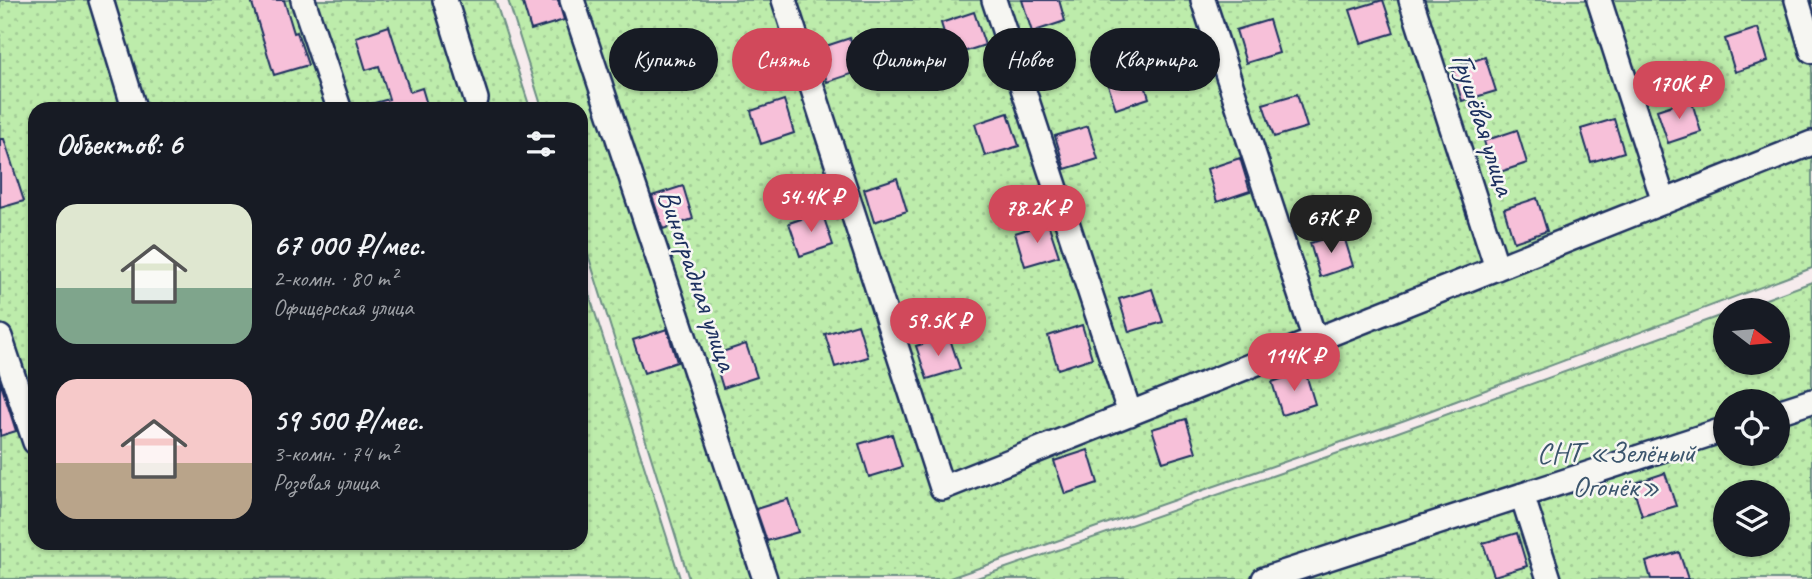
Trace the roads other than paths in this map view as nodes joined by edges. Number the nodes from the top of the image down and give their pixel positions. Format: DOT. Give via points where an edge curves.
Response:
graph roads {
  1 [pos="101,0"];
  2 [pos="303,0"];
  3 [pos="444,0"];
  4 [pos="572,0"];
  5 [pos="785,0"];
  6 [pos="994,0"];
  7 [pos="1203,0"];
  8 [pos="1410,0"];
  9 [pos="1599,0"];
  10 [pos="1797,0"];
  11 [pos="1812,51"];
  12 [pos="476,99"];
  13 [pos="132,102"];
  14 [pos="337,102"];
  15 [pos="1812,142"];
  16 [pos="1664,202"];
  17 [pos="1497,268"];
  18 [pos="0,337"];
  19 [pos="1315,340"];
  20 [pos="1812,401"];
  21 [pos="1790,408"];
  22 [pos="1130,414"];
  23 [pos="28,421"];
  24 [pos="1713,433"];
  25 [pos="1522,495"];
  26 [pos="765,579"];
  27 [pos="1264,579"];
  28 [pos="1549,579"];
  1 -- 13 [label="street"];
  2 -- 14 [label="street"];
  3 -- 12 [label="street"];
  4 -- 26 [label="street, Виноградная улица"];
  5 -- 22 [label="street" via="943,488"];
  6 -- 22 [label="street"];
  7 -- 19 [label="street"];
  8 -- 17 [label="street, Грушёвая улица"];
  9 -- 16 [label="street"];
  10 -- 11 [label="street"];
  15 -- 16 [label="street"];
  16 -- 17 [label="street"];
  17 -- 19 [label="street"];
  18 -- 23 [label="street"];
  19 -- 22 [label="street"];
  20 -- 21 [label="street"];
  24 -- 25 [label="street"];
  25 -- 27 [label="street"];
  25 -- 28 [label="street"];
}
